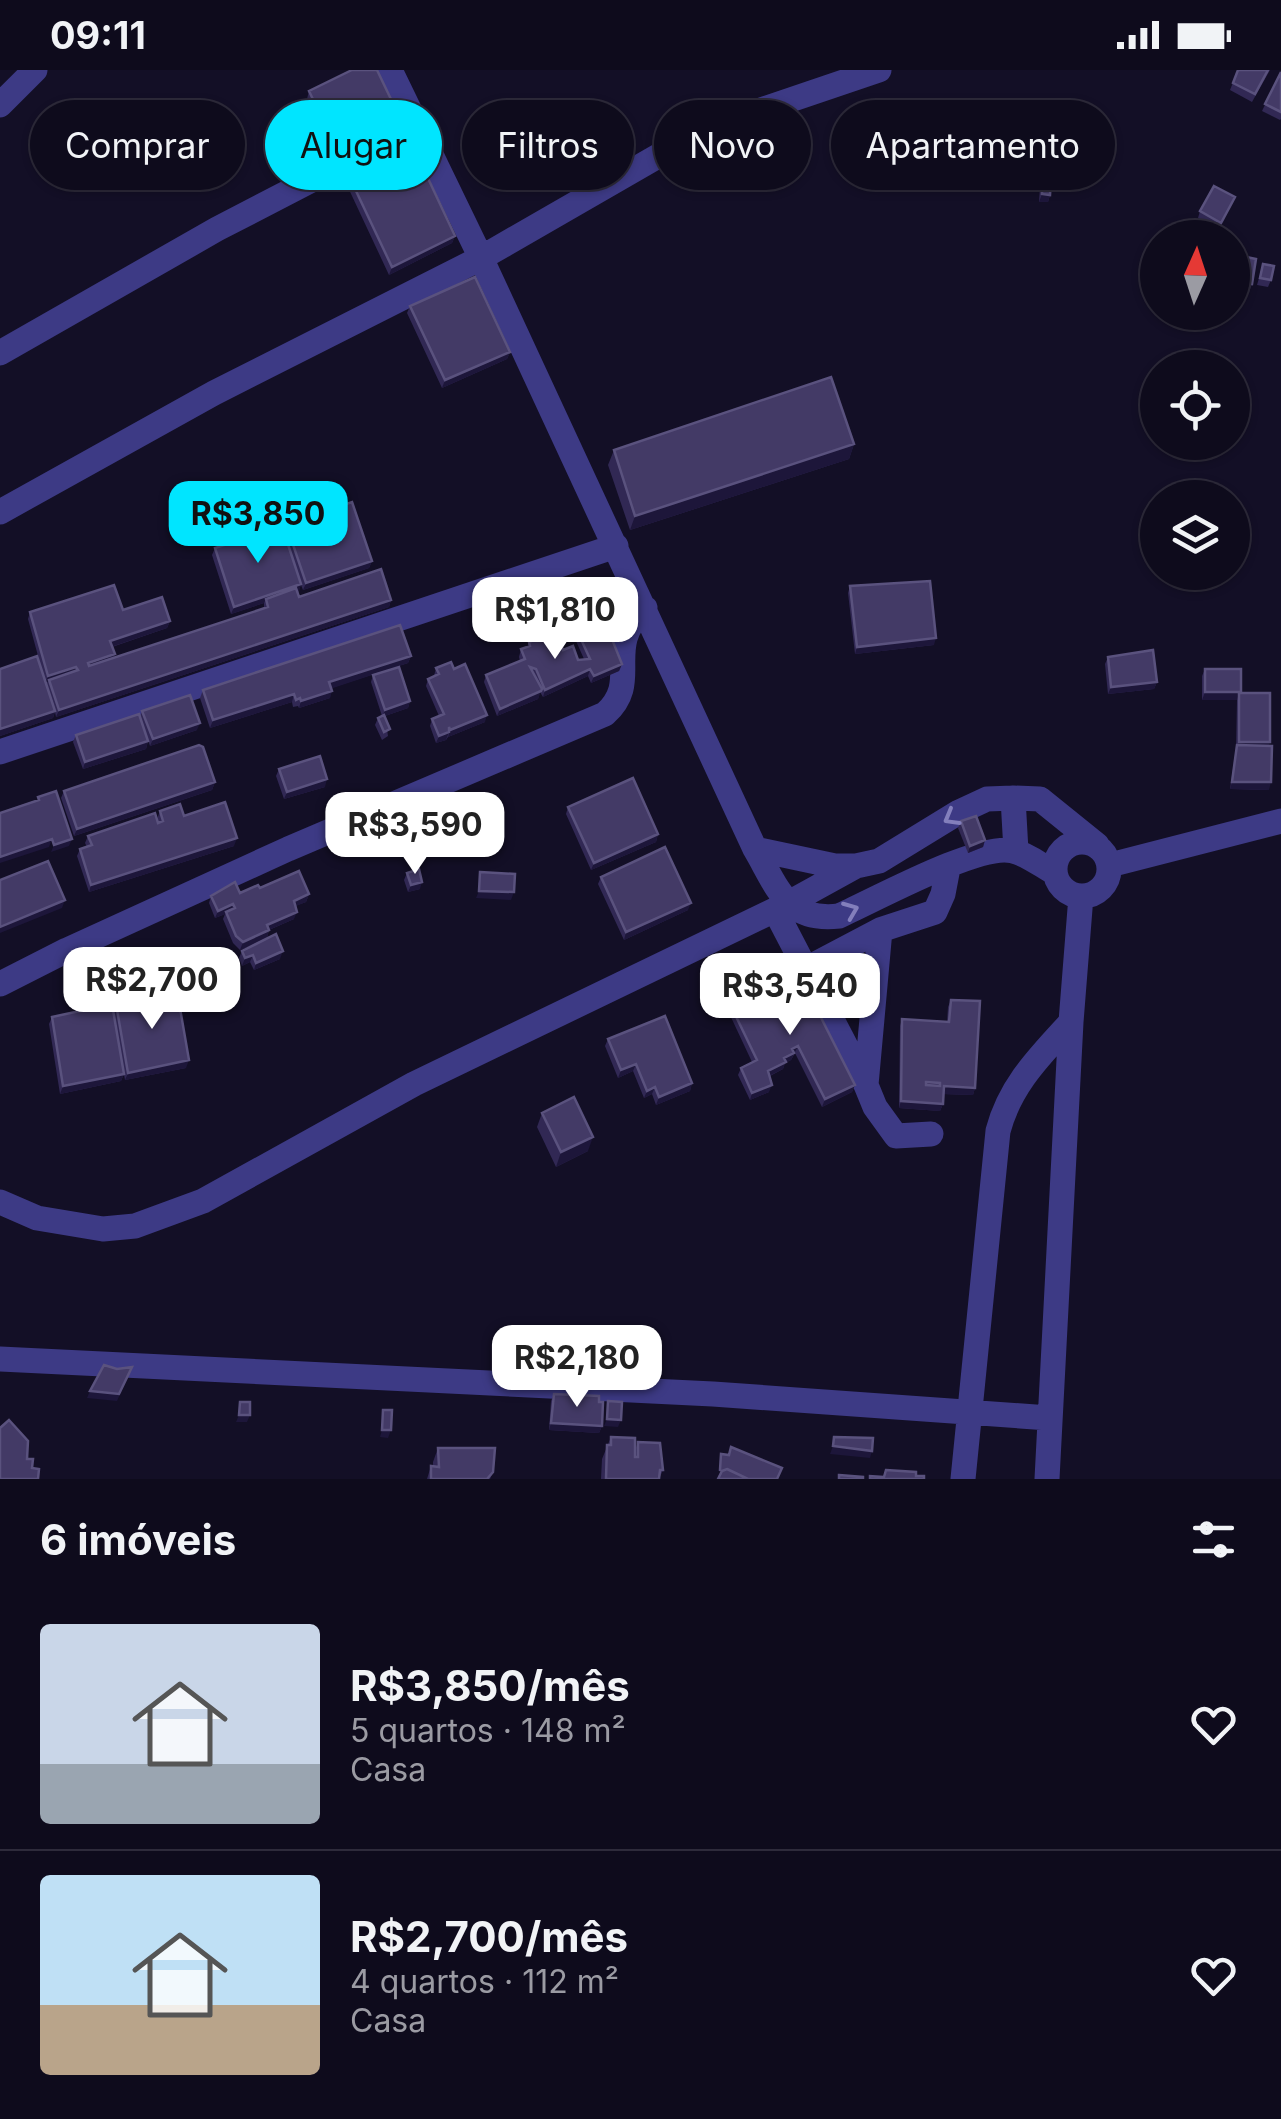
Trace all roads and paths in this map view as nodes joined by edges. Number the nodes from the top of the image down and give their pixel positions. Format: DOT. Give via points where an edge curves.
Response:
graph roads {
  1 [pos="35,70"];
  2 [pos="390,70"];
  3 [pos="879,70"];
  4 [pos="404,100"];
  5 [pos="0,106"];
  6 [pos="442,178"];
  7 [pos="291,190"];
  8 [pos="482,258"];
  9 [pos="0,352"];
  10 [pos="0,512"];
  11 [pos="616,546"];
  12 [pos="645,608"];
  13 [pos="0,752"];
  14 [pos="1013,798"];
  15 [pos="1281,821"];
  16 [pos="755,849"];
  17 [pos="1016,851"];
  18 [pos="1104,855"];
  19 [pos="856,866"];
  20 [pos="948,868"];
  21 [pos="1055,873"];
  22 [pos="1082,896"];
  23 [pos="781,907"];
  24 [pos="880,930"];
  25 [pos="806,970"];
  26 [pos="0,984"];
  27 [pos="1072,1022"];
  28 [pos="866,1085"];
  29 [pos="930,1134"];
  30 [pos="0,1202"];
  31 [pos="0,1359"];
  32 [pos="968,1413"];
  33 [pos="1049,1418"];
  34 [pos="962,1479"];
  35 [pos="1047,1479"];
  1 -- 5 [label="street"];
  2 -- 4 [label="street"];
  3 -- 8 [label="street" via="705,128"];
  6 -- 8 [label="street"];
  7 -- 9 [label="street"];
  8 -- 10 [label="street" via="214,393"];
  8 -- 11 [label="street"];
  11 -- 12 [label="street"];
  11 -- 13 [label="street"];
  12 -- 16 [label="street"];
  12 -- 26 [label="street" via="625,632 622,688 604,714 288,849"];
  14 -- 17 [label="street"];
  14 -- 18 [label="street" via="1040,799"];
  14 -- 19 [label="street, one-way" via="987,799 879,862"];
  15 -- 18 [label="street"];
  16 -- 19 [label="street"];
  16 -- 23 [label="street"];
  17 -- 20 [label="street" via="972,854"];
  17 -- 21 [label="street"];
  18 -- 21 [label="street" via="1085,842 1073,843 1062,850"];
  18 -- 22 [label="street" via="1103,888"];
  19 -- 23 [label="street"];
  23 -- 20 [label="street, one-way" via="839,916"];
  20 -- 24 [label="street" via="935,912"];
  21 -- 22 [label="street" via="1069,893"];
  22 -- 27 [label="street"];
  23 -- 25 [label="street"];
  23 -- 30 [label="street" via="414,1084 169,1214 103,1229 37,1218"];
  24 -- 25 [label="street"];
  24 -- 28 [label="street"];
  25 -- 28 [label="street"];
  27 -- 32 [label="street" via="1023,1074 1004,1108"];
  27 -- 33 [label="street"];
  28 -- 29 [label="street" via="896,1136"];
  31 -- 32 [label="street"];
  32 -- 33 [label="street"];
  32 -- 34 [label="street"];
  33 -- 35 [label="street"];
}
